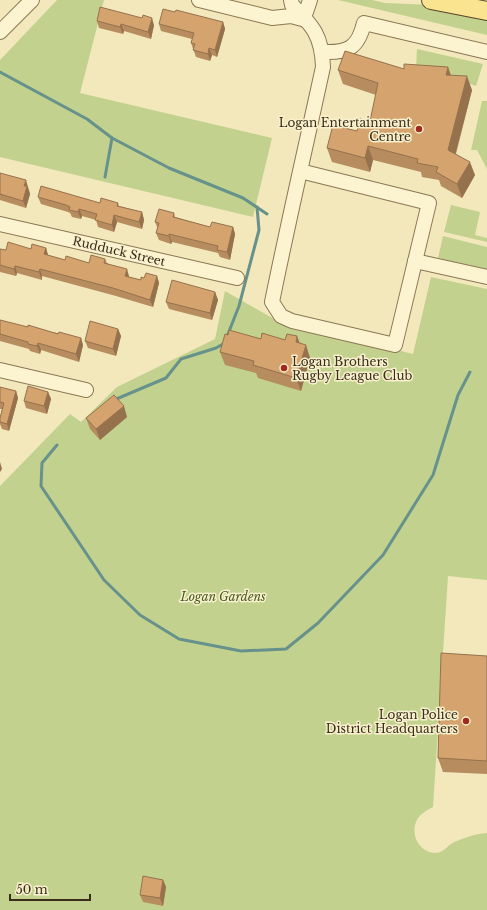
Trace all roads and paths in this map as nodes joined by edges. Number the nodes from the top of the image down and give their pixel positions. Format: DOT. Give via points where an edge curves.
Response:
graph roads {
  1 [pos="32,0"];
  2 [pos="199,0"];
  3 [pos="431,0"];
  4 [pos="300,5"];
  5 [pos="487,11"];
  6 [pos="0,32"];
  7 [pos="322,52"];
  8 [pos="487,52"];
  9 [pos="300,171"];
  10 [pos="0,224"];
  11 [pos="415,261"];
  12 [pos="487,277"];
  13 [pos="237,278"];
  14 [pos="0,370"];
  15 [pos="86,390"];
  1 -- 6 [label="street"];
  2 -- 4 [label="street" via="272,18 291,16"];
  3 -- 5 [label="main road"];
  4 -- 7 [label="street" via="319,40"];
  7 -- 8 [label="street" via="333,53 353,46 364,23"];
  7 -- 9 [label="street" via="323,67"];
  9 -- 11 [label="street" via="429,203"];
  9 -- 11 [label="street" via="272,302 281,316 292,321 395,345"];
  10 -- 13 [label="street, Rudduck Street"];
  11 -- 12 [label="street"];
  14 -- 15 [label="street"];
}
